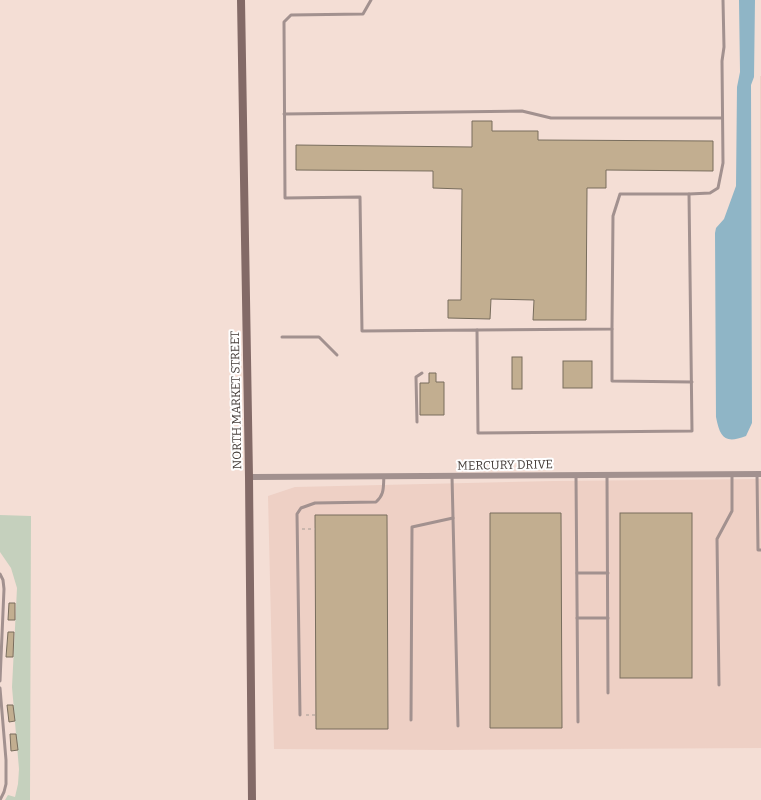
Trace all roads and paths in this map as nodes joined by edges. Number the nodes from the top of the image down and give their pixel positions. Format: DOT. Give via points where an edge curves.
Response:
graph roads {
  1 [pos="241,0"];
  2 [pos="371,0"];
  3 [pos="724,0"];
  4 [pos="284,114"];
  5 [pos="722,118"];
  6 [pos="690,194"];
  7 [pos="612,329"];
  8 [pos="477,330"];
  9 [pos="282,337"];
  10 [pos="337,356"];
  11 [pos="422,374"];
  12 [pos="692,382"];
  13 [pos="417,422"];
  14 [pos="732,474"];
  15 [pos="759,474"];
  16 [pos="576,475"];
  17 [pos="607,475"];
  18 [pos="384,476"];
  19 [pos="452,476"];
  20 [pos="249,477"];
  21 [pos="453,518"];
  22 [pos="298,529"];
  23 [pos="315,529"];
  24 [pos="761,550"];
  25 [pos="577,573"];
  26 [pos="608,573"];
  27 [pos="0,574"];
  28 [pos="577,618"];
  29 [pos="608,618"];
  30 [pos="0,681"];
  31 [pos="719,685"];
  32 [pos="0,688"];
  33 [pos="608,693"];
  34 [pos="300,714"];
  35 [pos="316,715"];
  36 [pos="411,720"];
  37 [pos="578,722"];
  38 [pos="458,726"];
  39 [pos="0,800"];
  40 [pos="252,800"];
  1 -- 20 [label="main road, NORTH MARKET STREET"];
  2 -- 4 [label="lane" via="363,14 291,15 284,22"];
  3 -- 5 [label="lane"];
  4 -- 5 [label="lane" via="522,111 551,118"];
  4 -- 8 [label="lane" via="285,198 360,197 362,331"];
  5 -- 6 [label="lane" via="723,163 718,188 710,193"];
  6 -- 7 [label="lane" via="620,194 613,216"];
  6 -- 12 [label="lane"];
  7 -- 8 [label="lane"];
  7 -- 12 [label="lane" via="612,381"];
  8 -- 12 [label="lane" via="478,433 692,430"];
  9 -- 10 [label="lane" via="318,337"];
  11 -- 13 [label="lane" via="416,377"];
  14 -- 15 [label="street, MERCURY DRIVE"];
  14 -- 17 [label="street, MERCURY DRIVE"];
  14 -- 31 [label="lane" via="732,511 717,539"];
  15 -- 24 [label="lane" via="758,550"];
  16 -- 17 [label="street, MERCURY DRIVE"];
  16 -- 19 [label="street, MERCURY DRIVE"];
  16 -- 25 [label="lane"];
  17 -- 26 [label="lane"];
  18 -- 19 [label="street, MERCURY DRIVE"];
  18 -- 20 [label="street, MERCURY DRIVE"];
  18 -- 22 [label="lane" via="381,498 376,502 315,503 301,508 297,514"];
  19 -- 21 [label="lane"];
  20 -- 40 [label="main road, NORTH MARKET STREET"];
  21 -- 36 [label="lane" via="412,527"];
  21 -- 38 [label="lane"];
  22 -- 23 [label="path"];
  22 -- 34 [label="lane"];
  25 -- 26 [label="lane"];
  25 -- 28 [label="lane"];
  26 -- 29 [label="lane"];
  27 -- 30 [label="lane" via="4,589"];
  28 -- 29 [label="lane"];
  28 -- 37 [label="lane"];
  29 -- 33 [label="lane"];
  32 -- 39 [label="lane" via="6,784"];
  34 -- 35 [label="path"];
}
